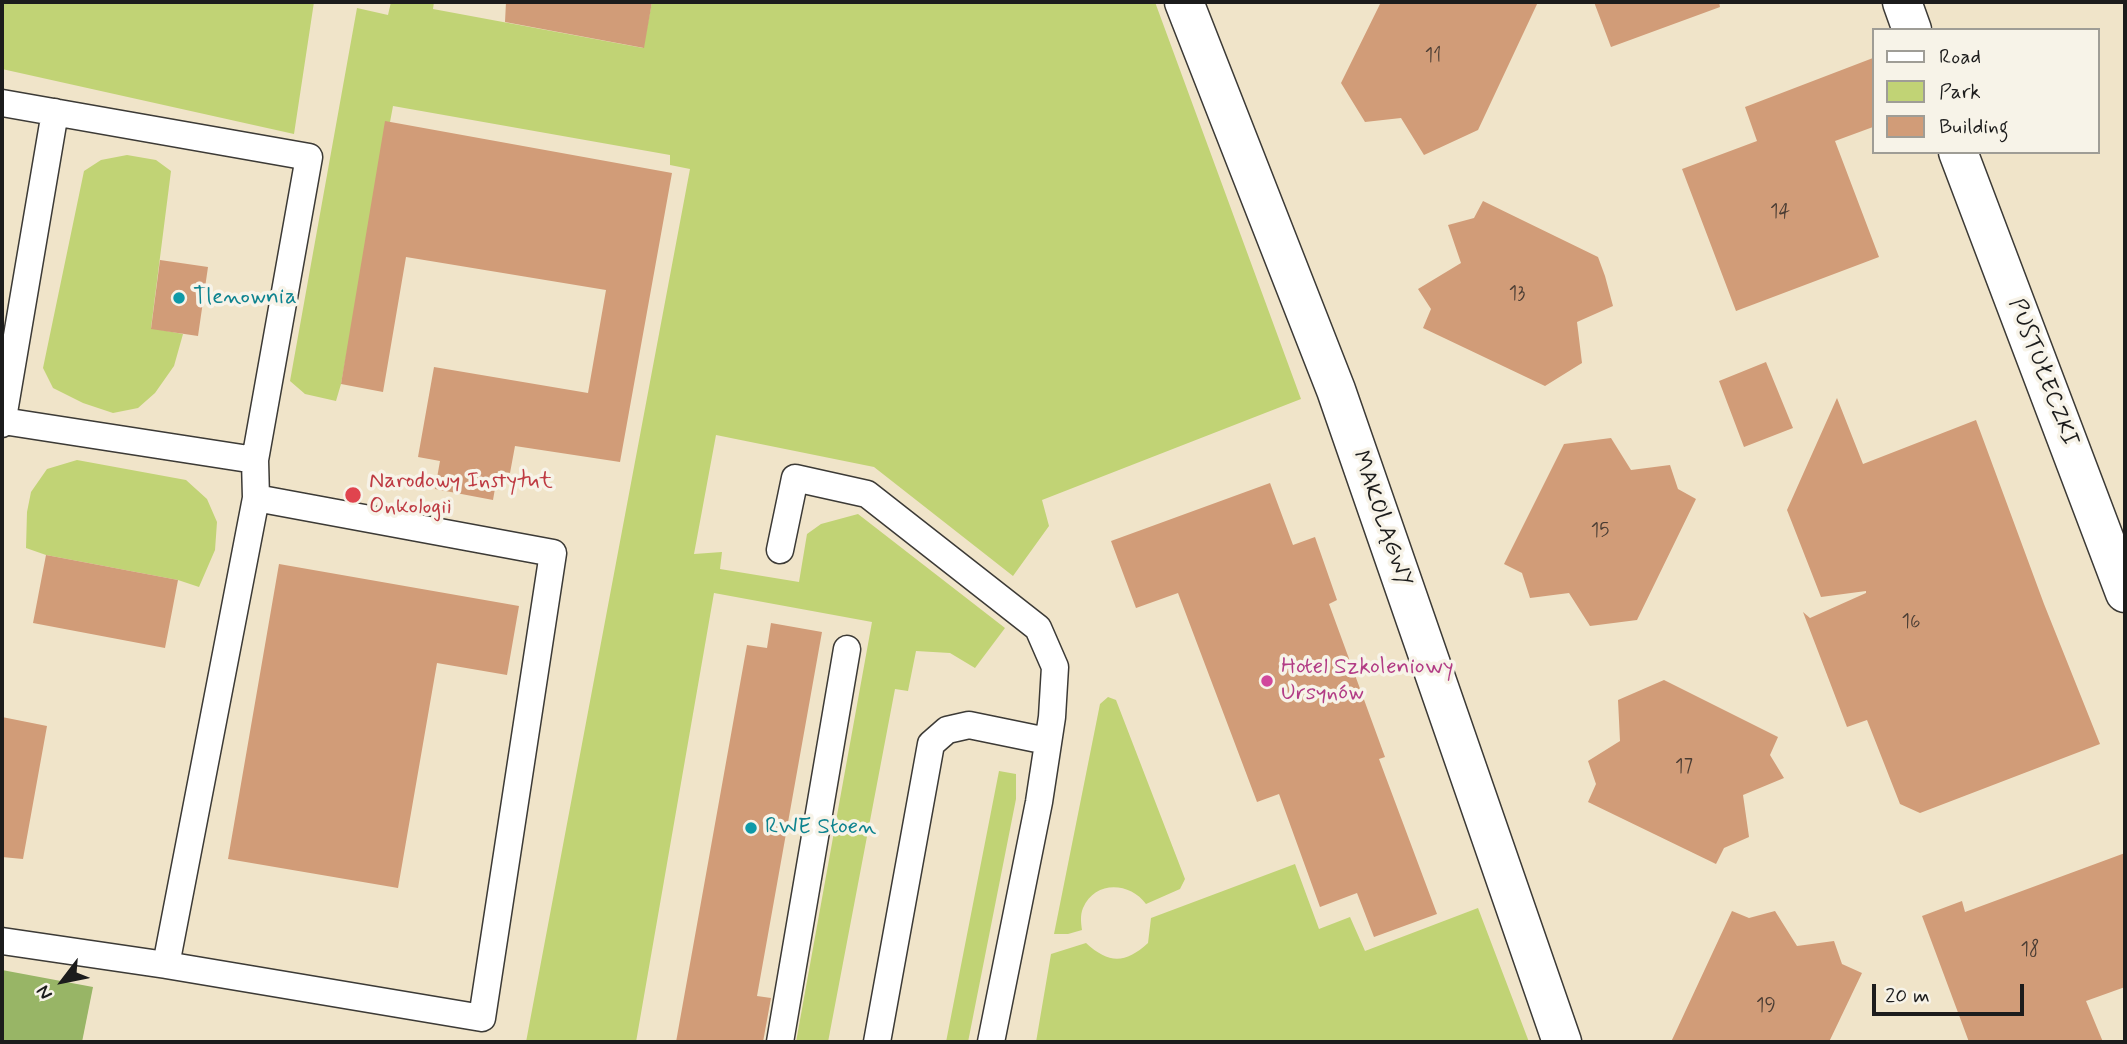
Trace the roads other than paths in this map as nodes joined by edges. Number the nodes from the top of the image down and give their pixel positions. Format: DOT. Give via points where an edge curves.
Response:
graph roads {
  1 [pos="1184,2"];
  2 [pos="1902,2"];
  3 [pos="1911,28"];
  4 [pos="2,103"];
  5 [pos="55,112"];
  6 [pos="1959,154"];
  7 [pos="2,423"];
  8 [pos="255,460"];
  9 [pos="256,498"];
  10 [pos="780,550"];
  11 [pos="2125,593"];
  12 [pos="847,649"];
  13 [pos="1047,741"];
  14 [pos="2,941"];
  15 [pos="166,965"];
  16 [pos="780,1042"];
  17 [pos="877,1042"];
  18 [pos="991,1042"];
  19 [pos="1562,1042"];
  1 -- 19 [label="street, MAKOLĄGWY" via="1336,390"];
  2 -- 3 [label="street"];
  4 -- 5 [label="lane"];
  5 -- 7 [label="lane"];
  5 -- 8 [label="lane" via="309,157"];
  6 -- 11 [label="street, PUSTUŁECZKI"];
  7 -- 8 [label="lane"];
  8 -- 9 [label="lane"];
  9 -- 15 [label="lane"];
  9 -- 15 [label="lane" via="553,553 482,1018"];
  10 -- 13 [label="lane" via="794,478 867,494 1038,628 1055,667"];
  12 -- 16 [label="lane"];
  13 -- 17 [label="lane" via="969,724 947,730 931,744"];
  13 -- 18 [label="lane" via="1040,802"];
  14 -- 15 [label="lane"];
}
